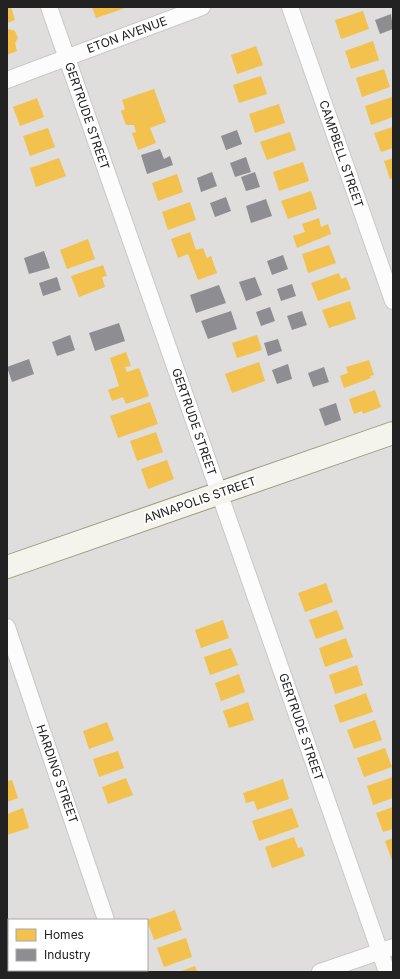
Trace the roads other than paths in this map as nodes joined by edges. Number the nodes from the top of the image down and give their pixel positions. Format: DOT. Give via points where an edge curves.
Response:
graph roads {
  1 [pos="49,7"];
  2 [pos="202,7"];
  3 [pos="290,7"];
  4 [pos="67,57"];
  5 [pos="7,80"];
  6 [pos="393,301"];
  7 [pos="393,433"];
  8 [pos="219,494"];
  9 [pos="7,567"];
  10 [pos="7,627"];
  11 [pos="106,919"];
  12 [pos="386,949"];
  13 [pos="320,972"];
  14 [pos="387,972"];
  1 -- 4 [label="street, GERTRUDE STREET"];
  2 -- 4 [label="street, ETON AVENUE"];
  3 -- 6 [label="street, CAMPBELL STREET"];
  4 -- 5 [label="street, ETON AVENUE"];
  4 -- 8 [label="street, GERTRUDE STREET"];
  7 -- 8 [label="street, ANNAPOLIS STREET"];
  8 -- 9 [label="street, ANNAPOLIS STREET"];
  8 -- 12 [label="street, GERTRUDE STREET"];
  10 -- 11 [label="street, HARDING STREET"];
  12 -- 13 [label="street"];
  12 -- 14 [label="street, GERTRUDE STREET"];
}
